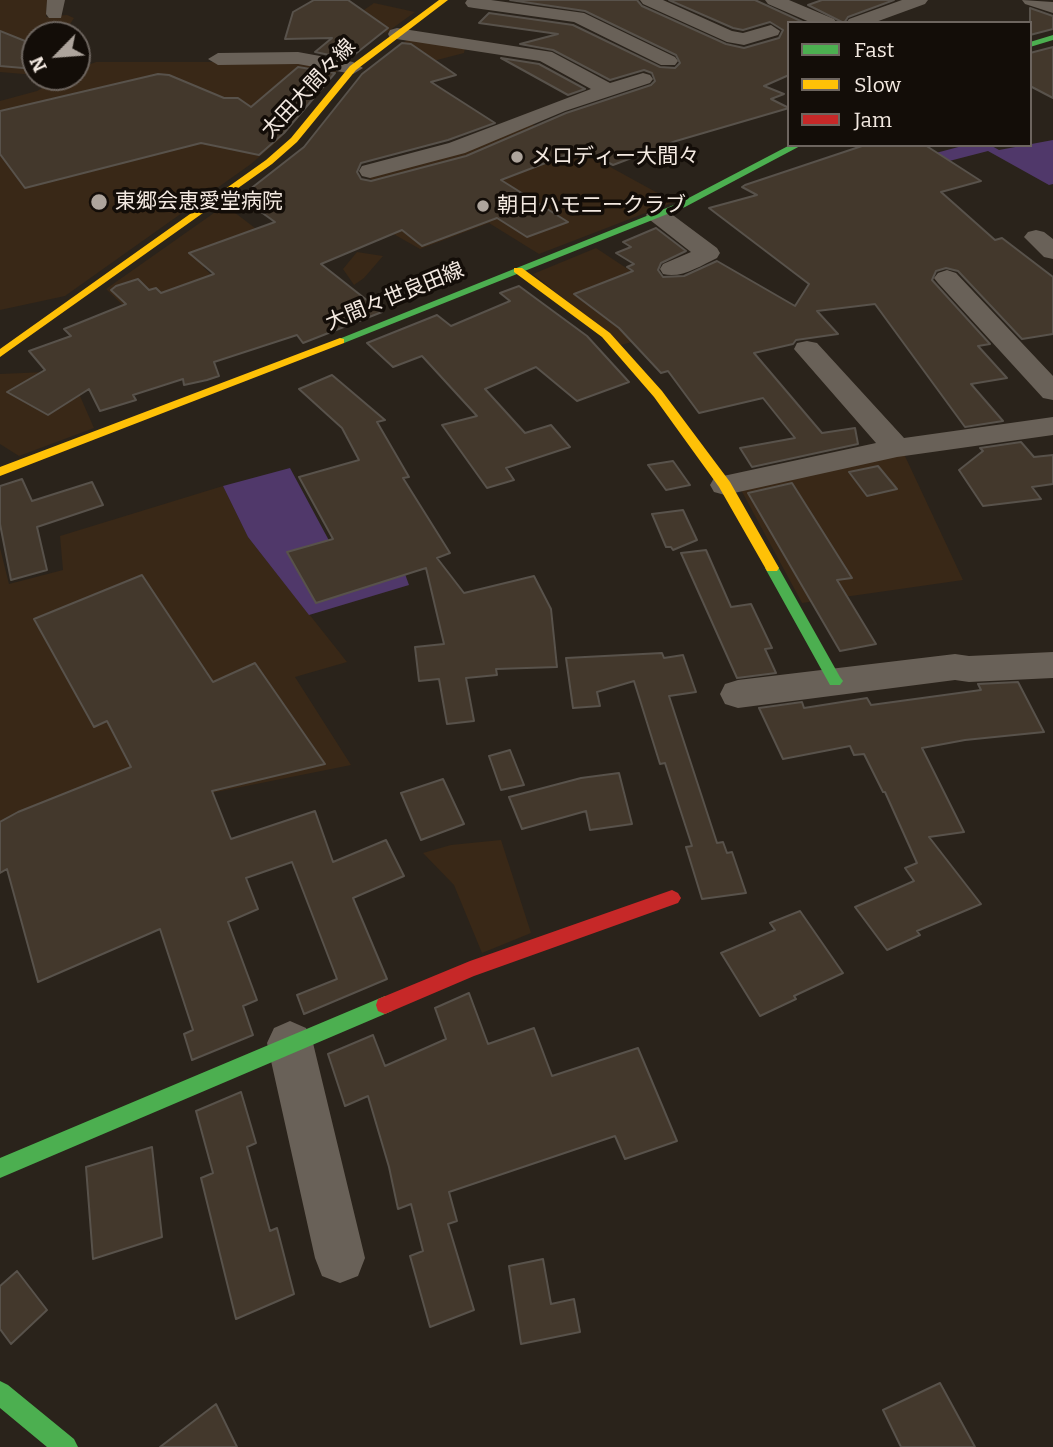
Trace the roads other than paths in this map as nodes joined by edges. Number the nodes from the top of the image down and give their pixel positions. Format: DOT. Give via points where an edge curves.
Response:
graph roads {
  1 [pos="444,0"];
  2 [pos="649,0"];
  3 [pos="774,0"];
  4 [pos="919,0"];
  5 [pos="1031,0"];
  6 [pos="474,3"];
  7 [pos="564,7"];
  8 [pos="1053,8"];
  9 [pos="748,20"];
  10 [pos="823,21"];
  11 [pos="861,21"];
  12 [pos="771,31"];
  13 [pos="397,34"];
  14 [pos="1053,37"];
  15 [pos="787,38"];
  16 [pos="1032,44"];
  17 [pos="528,54"];
  18 [pos="218,59"];
  19 [pos="668,61"];
  20 [pos="353,68"];
  21 [pos="643,79"];
  22 [pos="607,90"];
  23 [pos="794,147"];
  24 [pos="370,171"];
  25 [pos="659,215"];
  26 [pos="1053,237"];
  27 [pos="1053,252"];
  28 [pos="672,269"];
  29 [pos="518,270"];
  30 [pos="947,278"];
  31 [pos="807,349"];
  32 [pos="0,354"];
  33 [pos="1053,392"];
  34 [pos="1053,426"];
  35 [pos="897,448"];
  36 [pos="0,472"];
  37 [pos="725,485"];
  38 [pos="1053,665"];
  39 [pos="835,681"];
  40 [pos="738,694"];
  41 [pos="672,898"];
  42 [pos="289,1043"];
  43 [pos="0,1168"];
  44 [pos="340,1258"];
  45 [pos="0,1393"];
  46 [pos="66,1447"];
  1 -- 13 [label="main road, 太田大間々線"];
  2 -- 12 [label="street" via="737,38"];
  3 -- 10 [label="street"];
  4 -- 11 [label="street"];
  5 -- 8 [label="street"];
  6 -- 7 [label="street"];
  7 -- 17 [label="street"];
  7 -- 19 [label="street"];
  9 -- 12 [label="street"];
  12 -- 15 [label="street"];
  13 -- 17 [label="street"];
  13 -- 20 [label="main road, 太田大間々線"];
  14 -- 16 [label="main road"];
  17 -- 22 [label="street" via="550,58"];
  18 -- 20 [label="street" via="298,58"];
  20 -- 32 [label="main road, 太田大間々線" via="269,162"];
  21 -- 22 [label="street"];
  22 -- 24 [label="street" via="457,148"];
  23 -- 25 [label="main road, 大間々世良田線"];
  25 -- 28 [label="street" via="708,253"];
  25 -- 29 [label="main road, 大間々世良田線"];
  26 -- 27 [label="street" via="1036,237"];
  29 -- 36 [label="main road, 大間々世良田線"];
  29 -- 37 [label="main road" via="611,341 658,394"];
  30 -- 33 [label="street"];
  31 -- 35 [label="street"];
  34 -- 35 [label="street"];
  35 -- 37 [label="street"];
  37 -- 39 [label="main road"];
  38 -- 39 [label="street" via="955,667"];
  39 -- 40 [label="street"];
  41 -- 42 [label="main road" via="470,969"];
  42 -- 43 [label="main road"];
  42 -- 44 [label="street"];
  45 -- 46 [label="main road"];
}
